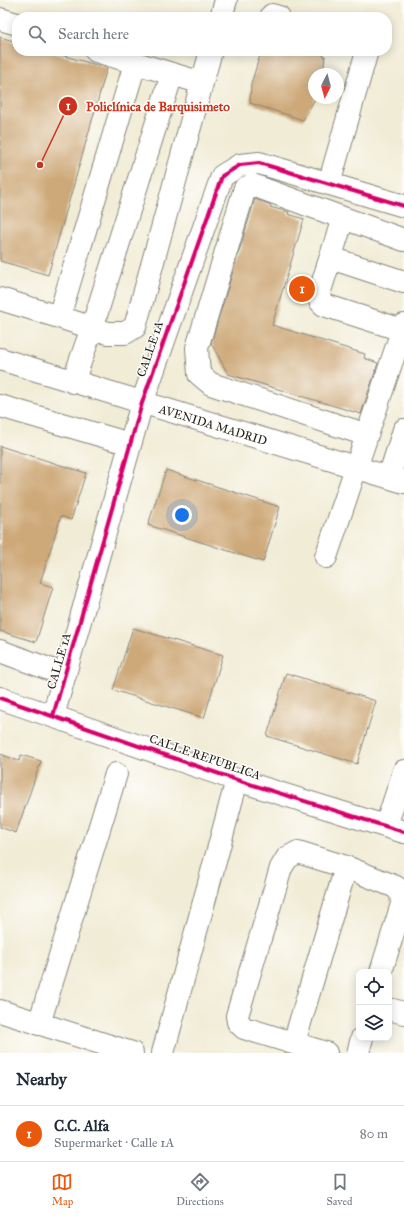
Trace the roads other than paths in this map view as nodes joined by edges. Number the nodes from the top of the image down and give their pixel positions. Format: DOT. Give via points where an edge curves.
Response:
graph roads {
  1 [pos="226,0"];
  2 [pos="222,12"];
  3 [pos="0,18"];
  4 [pos="12,22"];
  5 [pos="111,56"];
  6 [pos="210,56"];
  7 [pos="366,56"];
  8 [pos="135,64"];
  9 [pos="172,74"];
  10 [pos="202,83"];
  11 [pos="329,184"];
  12 [pos="404,206"];
  13 [pos="343,218"];
  14 [pos="404,240"];
  15 [pos="331,258"];
  16 [pos="404,282"];
  17 [pos="0,300"];
  18 [pos="59,317"];
  19 [pos="403,327"];
  20 [pos="92,328"];
  21 [pos="0,359"];
  22 [pos="74,382"];
  23 [pos="142,403"];
  24 [pos="0,406"];
  25 [pos="404,430"];
  26 [pos="366,435"];
  27 [pos="130,444"];
  28 [pos="357,467"];
  29 [pos="396,479"];
  30 [pos="326,557"];
  31 [pos="0,651"];
  32 [pos="65,675"];
  33 [pos="0,698"];
  34 [pos="54,716"];
  35 [pos="404,771"];
  36 [pos="116,774"];
  37 [pos="237,780"];
  38 [pos="395,829"];
  39 [pos="346,868"];
  40 [pos="396,950"];
  41 [pos="383,969"];
  42 [pos="392,1010"];
  43 [pos="0,1011"];
  44 [pos="404,1013"];
  45 [pos="39,1024"];
  46 [pos="361,1041"];
  47 [pos="294,1043"];
  48 [pos="132,1053"];
  49 [pos="163,1053"];
  50 [pos="326,1053"];
  51 [pos="358,1053"];
  1 -- 2 [label="street"];
  3 -- 4 [label="street"];
  5 -- 8 [label="street"];
  6 -- 10 [label="street"];
  7 -- 11 [label="street"];
  8 -- 9 [label="street"];
  8 -- 18 [label="street"];
  9 -- 10 [label="street"];
  9 -- 20 [label="street"];
  10 -- 20 [label="street" via="135,327 125,333 108,333"];
  11 -- 12 [label="street, CALLE 1A"];
  11 -- 23 [label="street, CALLE 1A" via="259,164 240,165 222,176"];
  13 -- 14 [label="street"];
  13 -- 15 [label="street"];
  13 -- 26 [label="street" via="252,185 245,188 197,348 199,374 210,384"];
  15 -- 16 [label="street"];
  15 -- 19 [label="street" via="319,294 320,301"];
  17 -- 18 [label="street"];
  18 -- 20 [label="street"];
  19 -- 26 [label="street"];
  20 -- 22 [label="street"];
  21 -- 22 [label="street, AVENIDA MADRID"];
  22 -- 23 [label="street, AVENIDA MADRID"];
  23 -- 27 [label="street, CALLE 1A"];
  23 -- 28 [label="street, AVENIDA MADRID"];
  24 -- 27 [label="street"];
  25 -- 29 [label="street"];
  26 -- 28 [label="street"];
  27 -- 32 [label="street, CALLE 1A"];
  28 -- 29 [label="street, AVENIDA MADRID"];
  28 -- 30 [label="street"];
  31 -- 32 [label="street"];
  32 -- 34 [label="street, CALLE 1A"];
  33 -- 34 [label="street, CALLE REPUBLICA"];
  34 -- 37 [label="street, CALLE REPUBLICA"];
  35 -- 38 [label="street"];
  36 -- 45 [label="street"];
  37 -- 38 [label="street, CALLE REPUBLICA"];
  37 -- 49 [label="street"];
  39 -- 40 [label="street" via="396,887 401,894"];
  39 -- 47 [label="street"];
  39 -- 47 [label="street" via="298,852 287,858 281,868 237,1016 238,1022 244,1028"];
  40 -- 41 [label="street"];
  42 -- 44 [label="street"];
  43 -- 45 [label="street"];
  45 -- 48 [label="street"];
  46 -- 51 [label="street"];
  47 -- 50 [label="street"];
}
